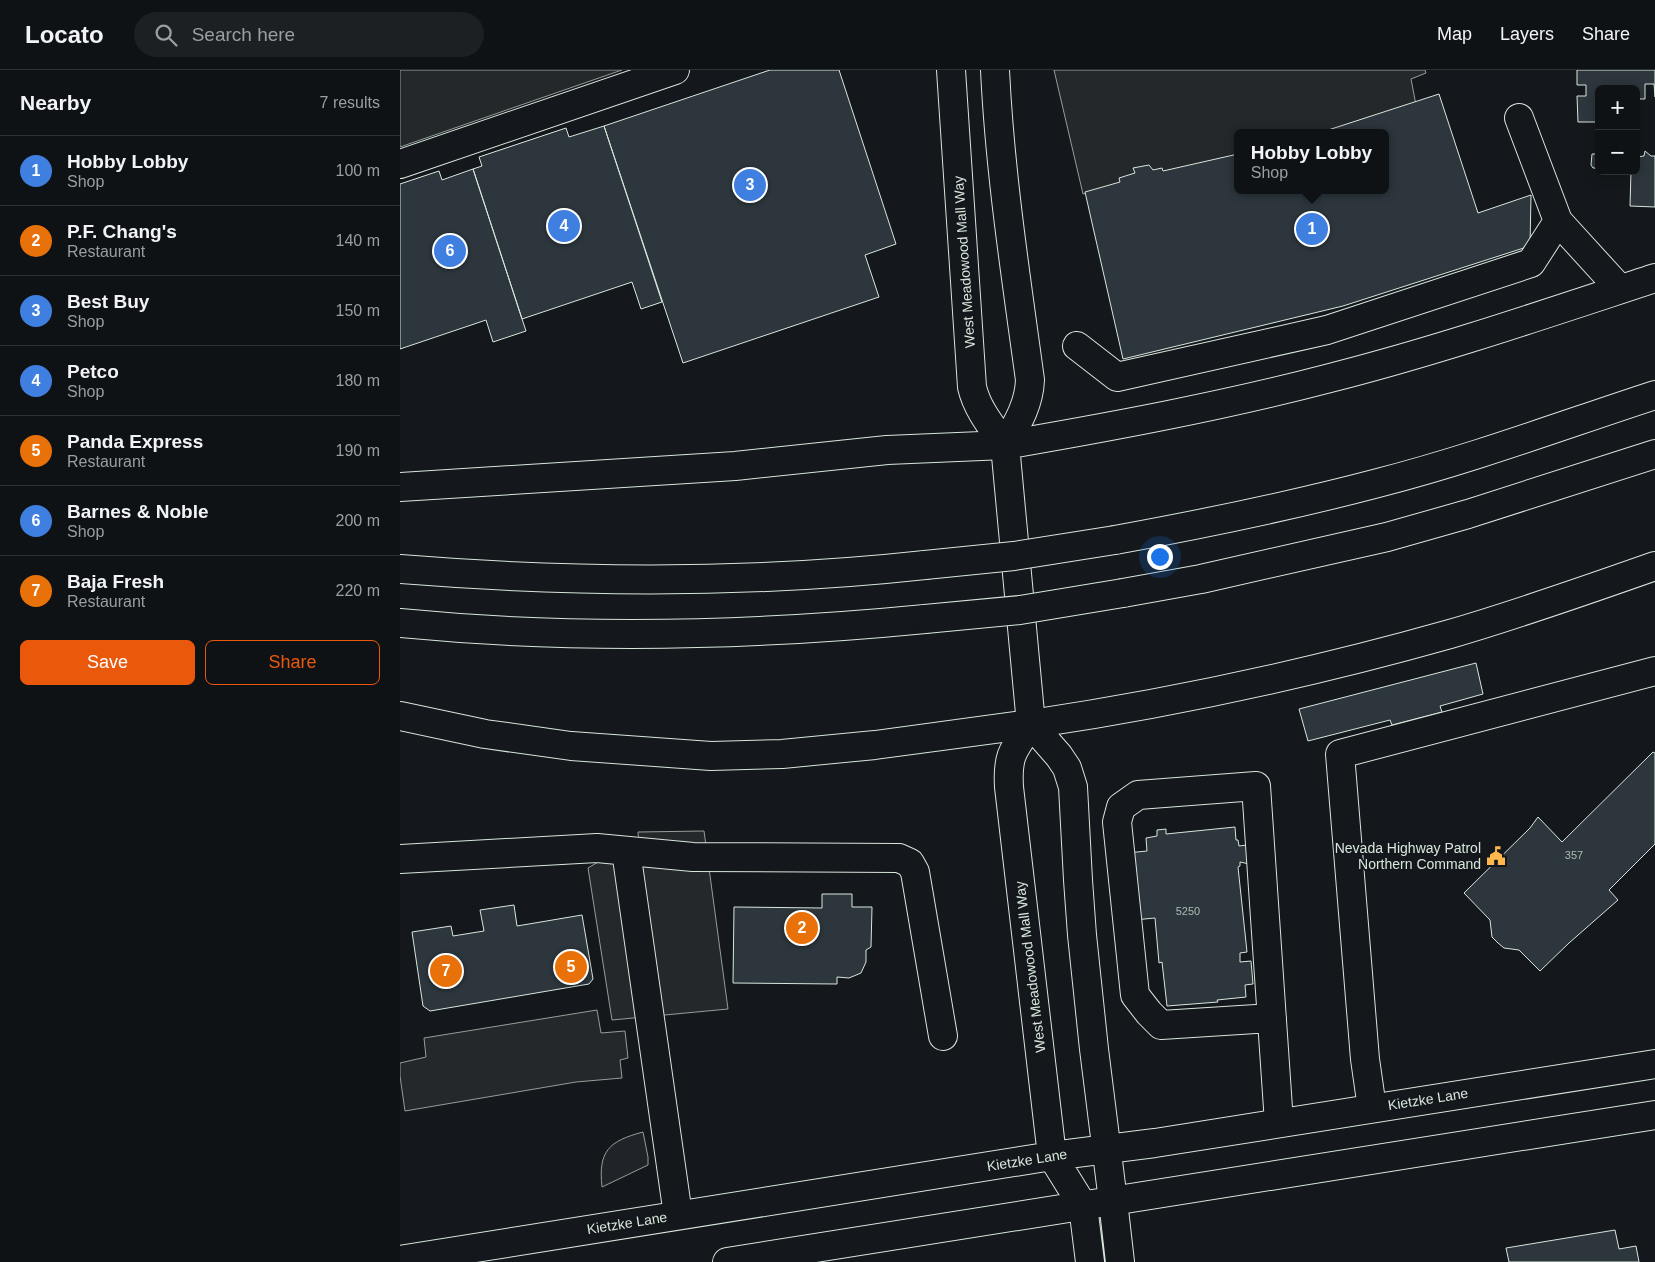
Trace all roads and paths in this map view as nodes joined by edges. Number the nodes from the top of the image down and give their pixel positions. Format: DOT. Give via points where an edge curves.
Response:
graph roads {
  1 [pos="675,70"];
  2 [pos="951,70"];
  3 [pos="995,70"];
  4 [pos="1519,118"];
  5 [pos="400,164"];
  6 [pos="1558,221"];
  7 [pos="1655,278"];
  8 [pos="1620,289"];
  9 [pos="1078,346"];
  10 [pos="1655,395"];
  11 [pos="1005,445"];
  12 [pos="1655,454"];
  13 [pos="400,487"];
  14 [pos="1655,566"];
  15 [pos="400,569"];
  16 [pos="400,623"];
  17 [pos="1655,671"];
  18 [pos="400,716"];
  19 [pos="1031,724"];
  20 [pos="626,851"];
  21 [pos="400,859"];
  22 [pos="1272,1018"];
  23 [pos="943,1036"];
  24 [pos="1655,1064"];
  25 [pos="1372,1108"];
  26 [pos="1655,1115"];
  27 [pos="1279,1123"];
  28 [pos="1107,1148"];
  29 [pos="1052,1156"];
  30 [pos="1113,1201"];
  31 [pos="1083,1206"];
  32 [pos="678,1215"];
  33 [pos="400,1260"];
  34 [pos="727,1262"];
  35 [pos="1090,1262"];
  36 [pos="1120,1262"];
  1 -- 5 [label="main road"];
  2 -- 11 [label="main road, West Meadowood Mall Way" via="972,387 985,418"];
  3 -- 11 [label="main road" via="1000,147 1030,380 1024,412"];
  4 -- 6 [label="main road"];
  6 -- 8 [label="main road"];
  6 -- 9 [label="main road" via="1531,264 1327,330 1117,377"];
  7 -- 8 [label="main road"];
  8 -- 11 [label="main road" via="1332,378 1219,405"];
  10 -- 15 [label="main road, bridge" via="1511,444 1280,508 1014,556 875,571 732,578 507,577"];
  11 -- 13 [label="main road" via="887,450 735,466"];
  11 -- 19 [label="main road"];
  12 -- 16 [label="main road, bridge" via="1387,537 1201,579 1020,610 848,627 666,634 531,632"];
  14 -- 19 [label="main road" via="1451,634 1389,650 1244,685 1106,713"];
  17 -- 25 [label="main road" via="1340,754 1365,1059"];
  18 -- 19 [label="main road" via="485,734 571,746 711,756 782,754 875,745"];
  19 -- 28 [label="main road" via="1067,768 1073,788 1082,935"];
  19 -- 29 [label="main road, West Meadowood Mall Way" via="1012,751 1009,783"];
  20 -- 21 [label="main road" via="597,848"];
  20 -- 23 [label="main road" via="694,857 899,858 910,863 915,872"];
  20 -- 32 [label="main road"];
  22 -- 22 [label="main road" via="1256,786 1138,795 1121,807 1117,822 1135,995 1161,1025"];
  22 -- 27 [label="main road"];
  24 -- 25 [label="main road, Kietzke Lane"];
  25 -- 27 [label="main road, Kietzke Lane"];
  26 -- 30 [label="main road"];
  27 -- 28 [label="main road, Kietzke Lane"];
  28 -- 29 [label="main road, Kietzke Lane"];
  28 -- 30 [label="main road"];
  29 -- 31 [label="main road, West Meadowood Mall Way"];
  29 -- 32 [label="main road, Kietzke Lane"];
  30 -- 31 [label="main road"];
  30 -- 36 [label="main road"];
  31 -- 34 [label="main road"];
  31 -- 35 [label="main road"];
  32 -- 33 [label="main road, Kietzke Lane"];
}
